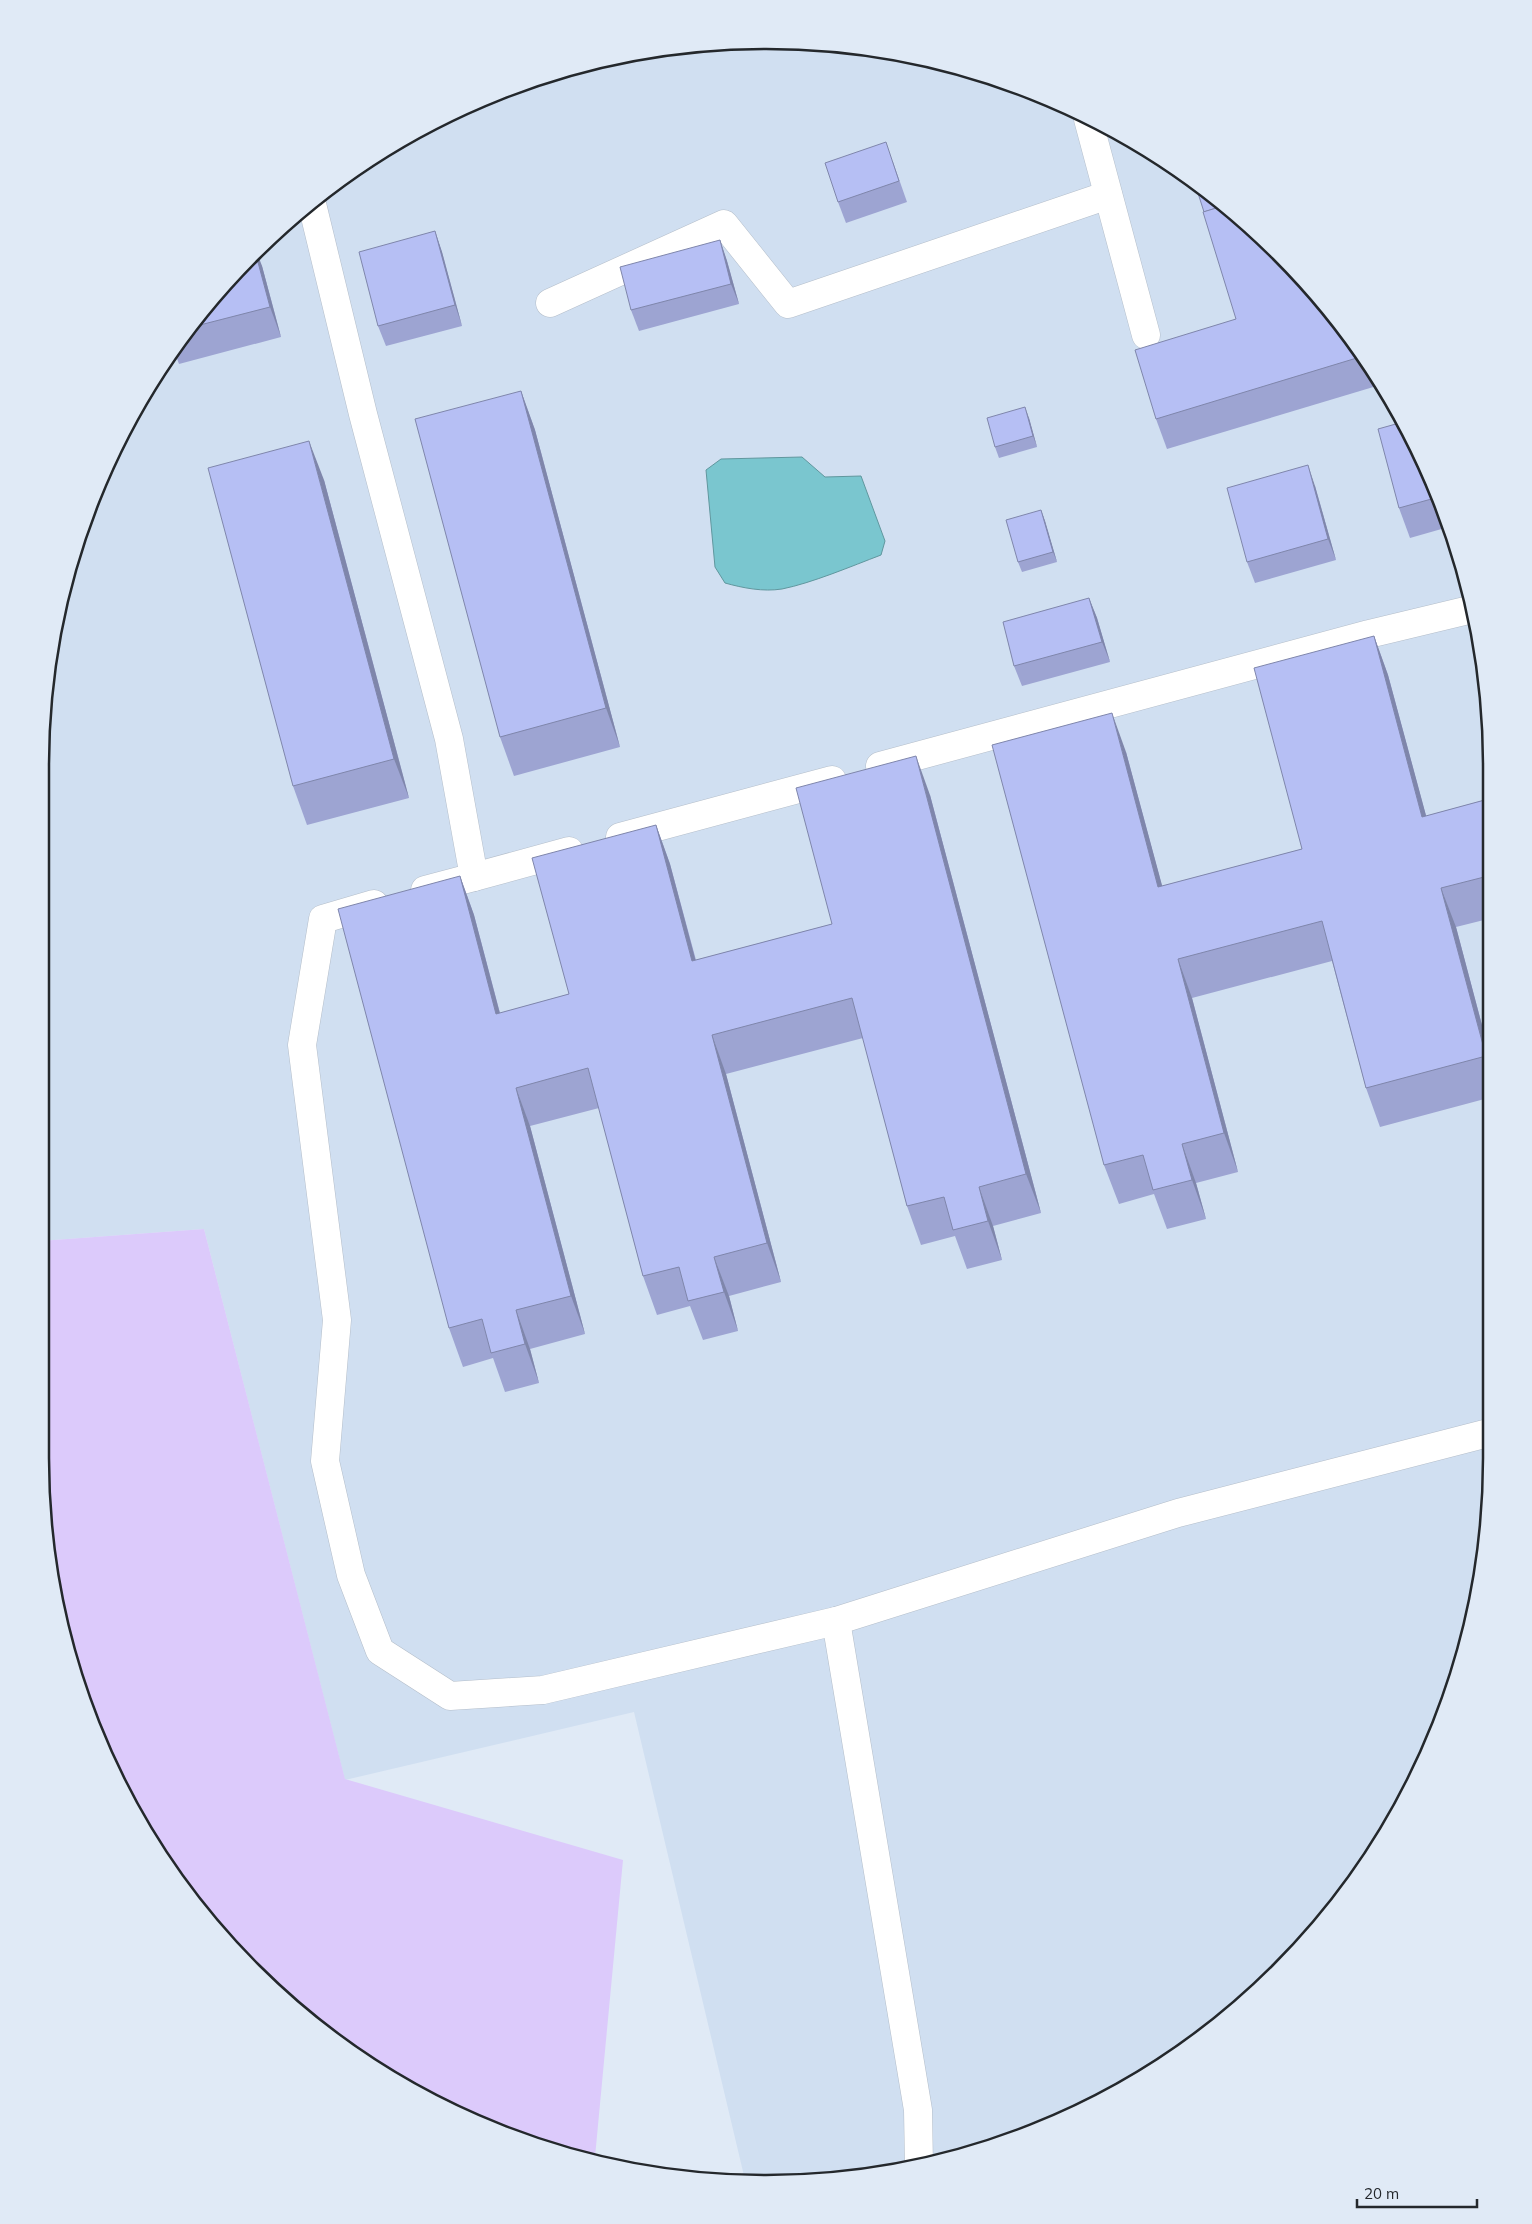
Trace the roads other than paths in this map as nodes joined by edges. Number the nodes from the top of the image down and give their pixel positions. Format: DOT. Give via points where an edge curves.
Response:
graph roads {
  1 [pos="1090,127"];
  2 [pos="1108,195"];
  3 [pos="313,210"];
  4 [pos="550,303"];
  5 [pos="1146,335"];
  6 [pos="1466,611"];
  7 [pos="474,877"];
  8 [pos="1483,1434"];
  9 [pos="836,1620"];
  10 [pos="919,2158"];
  1 -- 2 [label="lane"];
  2 -- 4 [label="lane" via="788,304 724,224"];
  2 -- 5 [label="lane"];
  3 -- 7 [label="lane" via="363,414 449,739"];
  6 -- 7 [label="lane" via="1369,634"];
  7 -- 9 [label="lane" via="323,918 302,1045 337,1320 325,1461 351,1575 380,1651 450,1696 543,1690"];
  8 -- 9 [label="lane" via="1178,1513"];
  9 -- 10 [label="lane" via="918,2110"];
}
